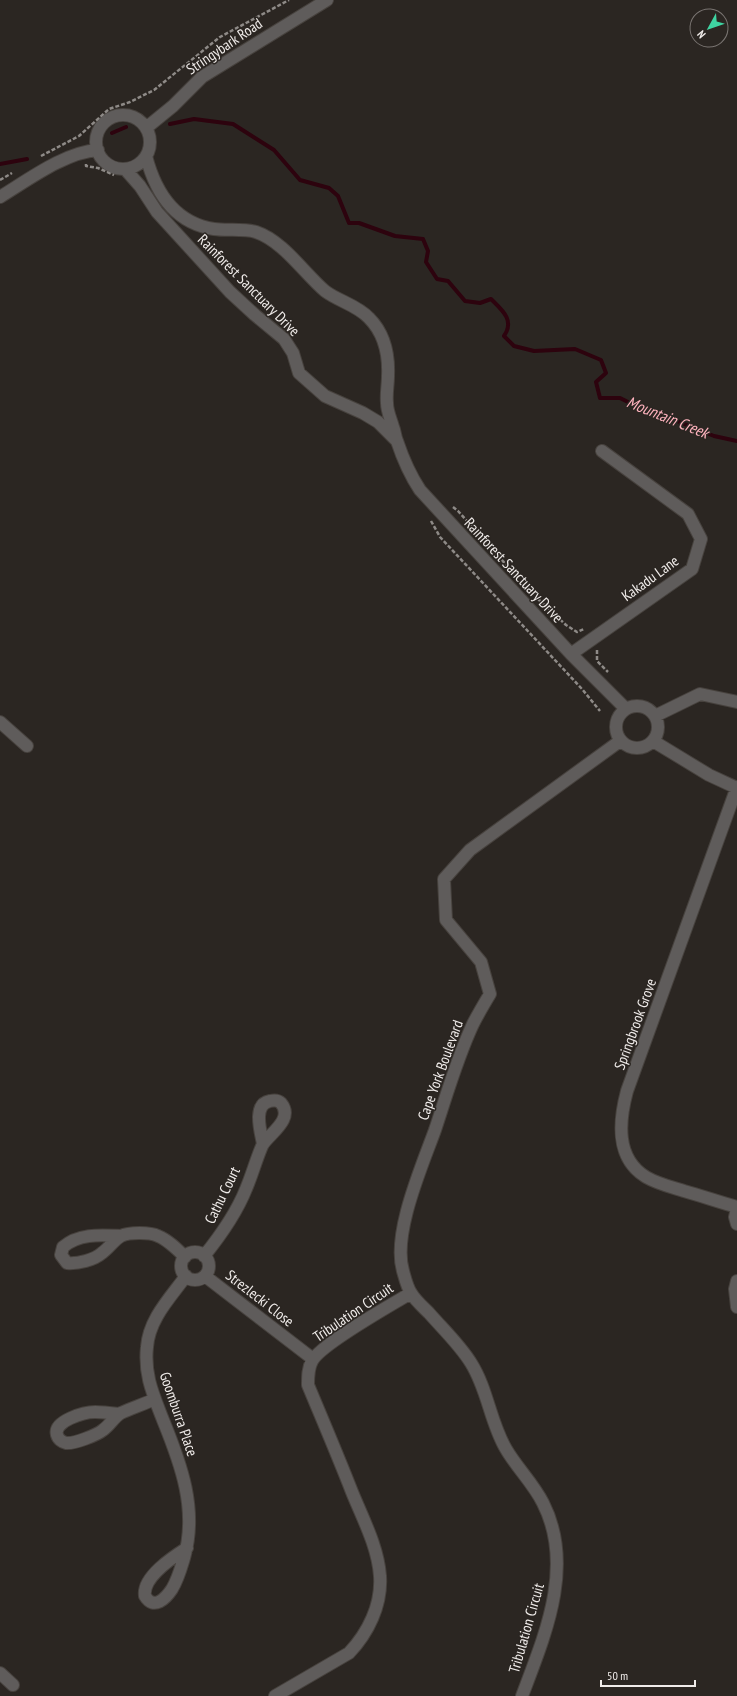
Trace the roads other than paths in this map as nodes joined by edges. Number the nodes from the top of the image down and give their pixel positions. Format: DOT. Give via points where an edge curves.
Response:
graph roads {
  1 [pos="327,0"];
  2 [pos="146,128"];
  3 [pos="98,150"];
  4 [pos="146,156"];
  5 [pos="125,168"];
  6 [pos="0,197"];
  7 [pos="396,440"];
  8 [pos="602,451"];
  9 [pos="571,654"];
  10 [pos="737,702"];
  11 [pos="626,709"];
  12 [pos="655,716"];
  13 [pos="0,722"];
  14 [pos="620,741"];
  15 [pos="653,741"];
  16 [pos="26,746"];
  17 [pos="737,787"];
  18 [pos="263,1144"];
  19 [pos="737,1208"];
  20 [pos="737,1224"];
  21 [pos="122,1236"];
  22 [pos="204,1256"];
  23 [pos="185,1257"];
  24 [pos="186,1276"];
  25 [pos="205,1276"];
  26 [pos="737,1281"];
  27 [pos="411,1292"];
  28 [pos="737,1307"];
  29 [pos="313,1359"];
  30 [pos="155,1399"];
  31 [pos="119,1414"];
  32 [pos="187,1548"];
  33 [pos="0,1673"];
  34 [pos="13,1685"];
  35 [pos="275,1696"];
  36 [pos="522,1696"];
  1 -- 2 [label="street, Stringybark Road" via="202,77"];
  2 -- 3 [label="street" via="134,117 125,115 109,119 98,133"];
  2 -- 4 [label="street" via="150,142"];
  3 -- 5 [label="street" via="108,164 116,168"];
  3 -- 6 [label="street" via="86,150 52,165"];
  4 -- 5 [label="street" via="133,167"];
  4 -- 7 [label="street, Rainforest Sanctuary Drive" via="157,186 178,214 194,223 212,228 256,232 279,246 326,292 368,317 386,346 387,403"];
  5 -- 7 [label="street, Rainforest Sanctuary Drive" via="157,212 230,292 284,339 293,353 299,374 324,396 378,422"];
  7 -- 9 [label="street, Rainforest Sanctuary Drive" via="408,472 420,490"];
  8 -- 9 [label="street, Kakadu Lane" via="688,514 701,539 692,569"];
  9 -- 11 [label="street, Rainforest Sanctuary Drive"];
  10 -- 12 [label="street" via="700,694"];
  11 -- 12 [label="street" via="645,707"];
  11 -- 14 [label="street" via="617,718 615,726"];
  12 -- 15 [label="street" via="658,730"];
  13 -- 16 [label="street"];
  14 -- 15 [label="street" via="629,748 636,749 648,746"];
  14 -- 27 [label="street, Cape York Boulevard" via="470,850 444,879 446,920 481,962 490,994 460,1053 407,1212 400,1247 402,1270"];
  15 -- 17 [label="street" via="709,775"];
  17 -- 19 [label="street, Springbrook Grove" via="627,1091 622,1111 621,1132 627,1157 646,1177 660,1184"];
  18 -- 22 [label="street, Cathu Court" via="236,1211"];
  19 -- 20 [label="street"];
  21 -- 23 [label="street" via="150,1233 159,1236"];
  22 -- 23 [label="street" via="194,1252"];
  22 -- 25 [label="street" via="209,1264"];
  23 -- 24 [label="street" via="181,1267"];
  24 -- 25 [label="street" via="196,1280"];
  24 -- 30 [label="street, Goomburra Place" via="154,1320 149,1332 146,1365"];
  25 -- 29 [label="street, Strezlecki Close"];
  26 -- 28 [label="street"];
  27 -- 29 [label="street, Tribulation Circuit" via="329,1344"];
  27 -- 36 [label="street, Tribulation Circuit" via="471,1363 482,1383 496,1427 506,1448 531,1483 554,1531 558,1556 555,1591 535,1662"];
  29 -- 35 [label="street, Tribulation Circuit" via="308,1374 308,1385 359,1507 376,1555 380,1577 378,1600 370,1626 348,1653"];
  30 -- 31 [label="street"];
  30 -- 32 [label="street, Goomburra Place" via="176,1452 184,1481 190,1522"];
  33 -- 34 [label="street"];
}
